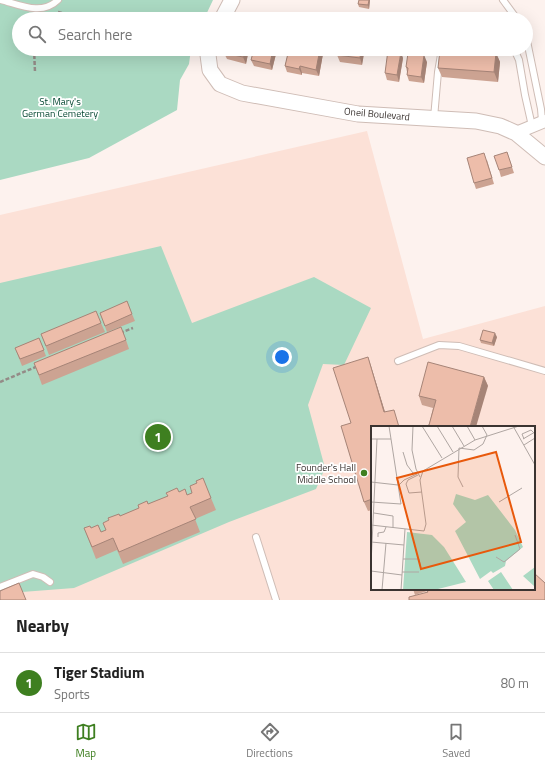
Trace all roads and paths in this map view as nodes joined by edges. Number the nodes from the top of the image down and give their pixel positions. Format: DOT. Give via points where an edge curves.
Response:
graph roads {
  1 [pos="1,0"];
  2 [pos="58,0"];
  3 [pos="232,0"];
  4 [pos="503,0"];
  5 [pos="46,8"];
  6 [pos="59,12"];
  7 [pos="226,12"];
  8 [pos="512,12"];
  9 [pos="35,56"];
  10 [pos="208,56"];
  11 [pos="441,56"];
  12 [pos="517,56"];
  13 [pos="530,56"];
  14 [pos="36,72"];
  15 [pos="434,118"];
  16 [pos="541,121"];
  17 [pos="516,133"];
  18 [pos="545,157"];
  19 [pos="133,328"];
  20 [pos="118,334"];
  21 [pos="398,360"];
  22 [pos="44,364"];
  23 [pos="545,371"];
  24 [pos="0,382"];
  25 [pos="256,537"];
  26 [pos="50,582"];
  27 [pos="0,587"];
  28 [pos="276,600"];
  1 -- 5 [label="lane" via="38,9"];
  2 -- 5 [label="lane"];
  3 -- 7 [label="street"];
  4 -- 8 [label="lane"];
  5 -- 6 [label="path"];
  9 -- 14 [label="path"];
  10 -- 15 [label="street, Oneil Boulevard" via="210,70 220,84 242,94 358,114"];
  11 -- 15 [label="lane"];
  12 -- 16 [label="lane" via="525,95"];
  13 -- 16 [label="lane"];
  15 -- 17 [label="street, Oneil Boulevard" via="476,121 500,126"];
  16 -- 17 [label="street"];
  17 -- 18 [label="street, Oneil Boulevard"];
  19 -- 20 [label="path"];
  21 -- 23 [label="lane" via="439,345 458,346"];
  22 -- 24 [label="path"];
  25 -- 28 [label="lane"];
  26 -- 27 [label="lane" via="33,574"];
}
